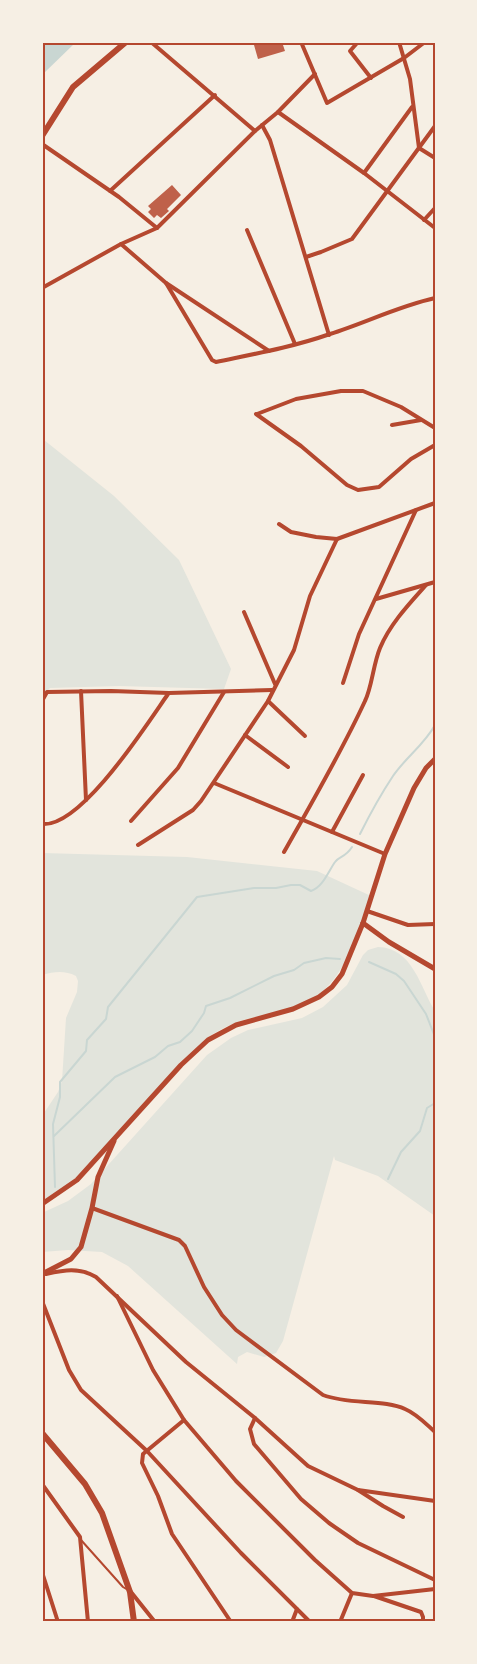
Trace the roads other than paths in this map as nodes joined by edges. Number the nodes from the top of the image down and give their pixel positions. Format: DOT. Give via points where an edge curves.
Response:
graph roads {
  1 [pos="126,42"];
  2 [pos="151,42"];
  3 [pos="301,42"];
  4 [pos="358,42"];
  5 [pos="399,42"];
  6 [pos="425,42"];
  7 [pos="404,58"];
  8 [pos="315,74"];
  9 [pos="370,78"];
  10 [pos="215,95"];
  11 [pos="412,106"];
  12 [pos="279,112"];
  13 [pos="262,125"];
  14 [pos="435,126"];
  15 [pos="255,131"];
  16 [pos="42,136"];
  17 [pos="42,144"];
  18 [pos="419,148"];
  19 [pos="435,158"];
  20 [pos="364,173"];
  21 [pos="110,191"];
  22 [pos="387,192"];
  23 [pos="435,208"];
  24 [pos="424,220"];
  25 [pos="157,228"];
  26 [pos="435,228"];
  27 [pos="247,230"];
  28 [pos="121,244"];
  29 [pos="306,257"];
  30 [pos="166,283"];
  31 [pos="42,288"];
  32 [pos="435,298"];
  33 [pos="329,335"];
  34 [pos="295,344"];
  35 [pos="270,351"];
  36 [pos="421,420"];
  37 [pos="392,425"];
  38 [pos="435,429"];
  39 [pos="435,445"];
  40 [pos="435,503"];
  41 [pos="416,510"];
  42 [pos="279,524"];
  43 [pos="337,539"];
  44 [pos="435,582"];
  45 [pos="426,585"];
  46 [pos="376,598"];
  47 [pos="244,612"];
  48 [pos="343,683"];
  49 [pos="275,684"];
  50 [pos="272,690"];
  51 [pos="81,691"];
  52 [pos="224,692"];
  53 [pos="169,693"];
  54 [pos="42,701"];
  55 [pos="268,701"];
  56 [pos="245,735"];
  57 [pos="305,736"];
  58 [pos="435,759"];
  59 [pos="288,767"];
  60 [pos="363,775"];
  61 [pos="214,783"];
  62 [pos="86,800"];
  63 [pos="302,820"];
  64 [pos="130,821"];
  65 [pos="42,824"];
  66 [pos="332,832"];
  67 [pos="138,845"];
  68 [pos="284,852"];
  69 [pos="385,854"];
  70 [pos="367,911"];
  71 [pos="363,923"];
  72 [pos="435,924"];
  73 [pos="435,969"];
  74 [pos="119,1132"];
  75 [pos="42,1204"];
  76 [pos="92,1208"];
  77 [pos="42,1275"];
  78 [pos="117,1296"];
  79 [pos="42,1301"];
  80 [pos="255,1418"];
  81 [pos="184,1420"];
  82 [pos="435,1432"];
  83 [pos="42,1433"];
  84 [pos="147,1451"];
  85 [pos="42,1484"];
  86 [pos="358,1490"];
  87 [pos="435,1501"];
  88 [pos="404,1517"];
  89 [pos="80,1538"];
  90 [pos="42,1572"];
  91 [pos="435,1580"];
  92 [pos="435,1589"];
  93 [pos="130,1592"];
  94 [pos="352,1593"];
  95 [pos="373,1596"];
  96 [pos="297,1609"];
  97 [pos="58,1622"];
  98 [pos="88,1622"];
  99 [pos="134,1622"];
  100 [pos="155,1622"];
  101 [pos="231,1622"];
  102 [pos="292,1622"];
  103 [pos="310,1622"];
  104 [pos="340,1622"];
  105 [pos="423,1622"];
  1 -- 16 [label="main road" via="72,87"];
  2 -- 10 [label="street"];
  3 -- 8 [label="street"];
  4 -- 9 [label="street" via="350,51"];
  5 -- 7 [label="street"];
  6 -- 7 [label="street"];
  7 -- 9 [label="street"];
  7 -- 11 [label="street"];
  8 -- 9 [label="street" via="327,103"];
  8 -- 12 [label="street"];
  10 -- 15 [label="street"];
  10 -- 21 [label="street"];
  11 -- 18 [label="street"];
  11 -- 20 [label="street"];
  12 -- 13 [label="street"];
  12 -- 20 [label="street"];
  13 -- 15 [label="street"];
  13 -- 29 [label="street"];
  14 -- 18 [label="street"];
  15 -- 25 [label="street"];
  17 -- 21 [label="street"];
  18 -- 19 [label="street"];
  18 -- 22 [label="street"];
  20 -- 22 [label="street"];
  21 -- 25 [label="street"];
  22 -- 24 [label="street"];
  22 -- 29 [label="street" via="352,239"];
  23 -- 24 [label="street"];
  24 -- 26 [label="street"];
  25 -- 28 [label="street"];
  27 -- 34 [label="street"];
  28 -- 30 [label="street"];
  28 -- 31 [label="street"];
  29 -- 33 [label="street"];
  30 -- 35 [label="street"];
  30 -- 35 [label="street" via="214,361"];
  32 -- 33 [label="street"];
  33 -- 34 [label="street"];
  34 -- 35 [label="street"];
  36 -- 37 [label="street"];
  36 -- 38 [label="street"];
  36 -- 39 [label="street" via="388,400 363,391 296,399 256,414 358,490 380,487 411,459"];
  40 -- 41 [label="street"];
  41 -- 43 [label="street"];
  41 -- 46 [label="street"];
  42 -- 43 [label="street" via="291,532"];
  43 -- 49 [label="street" via="310,596 294,650"];
  44 -- 45 [label="street"];
  45 -- 46 [label="street"];
  45 -- 63 [label="street" via="380,646 366,698"];
  46 -- 48 [label="street"];
  47 -- 49 [label="street"];
  49 -- 50 [label="street"];
  50 -- 52 [label="street"];
  50 -- 55 [label="street"];
  51 -- 53 [label="street"];
  51 -- 54 [label="street" via="47,692"];
  51 -- 62 [label="street"];
  52 -- 53 [label="street"];
  52 -- 64 [label="street" via="170,779"];
  53 -- 62 [label="street" via="127,753"];
  55 -- 56 [label="street"];
  55 -- 57 [label="street"];
  56 -- 59 [label="street"];
  56 -- 61 [label="street"];
  58 -- 69 [label="street" via="414,788"];
  60 -- 66 [label="street"];
  61 -- 63 [label="street"];
  61 -- 67 [label="street" via="193,810"];
  62 -- 65 [label="street" via="54,823"];
  63 -- 66 [label="street"];
  63 -- 68 [label="street"];
  66 -- 69 [label="street"];
  69 -- 70 [label="street"];
  70 -- 71 [label="street"];
  70 -- 72 [label="street" via="408,926"];
  71 -- 73 [label="street"];
  71 -- 74 [label="street" via="342,974 332,987 293,1009 236,1025 208,1040"];
  74 -- 75 [label="street" via="77,1180"];
  74 -- 76 [label="street" via="98,1177"];
  76 -- 77 [label="street" via="77,1253"];
  76 -- 82 [label="street" via="179,1240 222,1315 236,1330 323,1395 399,1407"];
  77 -- 78 [label="street" via="68,1270 89,1273"];
  78 -- 80 [label="street" via="186,1362"];
  78 -- 81 [label="street" via="153,1370"];
  79 -- 84 [label="street" via="74,1380"];
  80 -- 86 [label="street" via="308,1466"];
  80 -- 91 [label="street" via="250,1429 254,1444 329,1524 358,1543"];
  81 -- 84 [label="street"];
  81 -- 94 [label="street" via="272,1519"];
  83 -- 93 [label="main road" via="95,1499"];
  84 -- 96 [label="street"];
  84 -- 101 [label="street" via="142,1463 172,1534"];
  85 -- 89 [label="street"];
  86 -- 87 [label="street"];
  86 -- 88 [label="street"];
  89 -- 93 [label="lane"];
  89 -- 98 [label="street"];
  90 -- 97 [label="street"];
  92 -- 95 [label="street"];
  93 -- 99 [label="main road"];
  93 -- 100 [label="street"];
  94 -- 95 [label="street"];
  94 -- 104 [label="street"];
  95 -- 105 [label="street" via="421,1612"];
  96 -- 102 [label="street"];
  96 -- 103 [label="street"];
}
